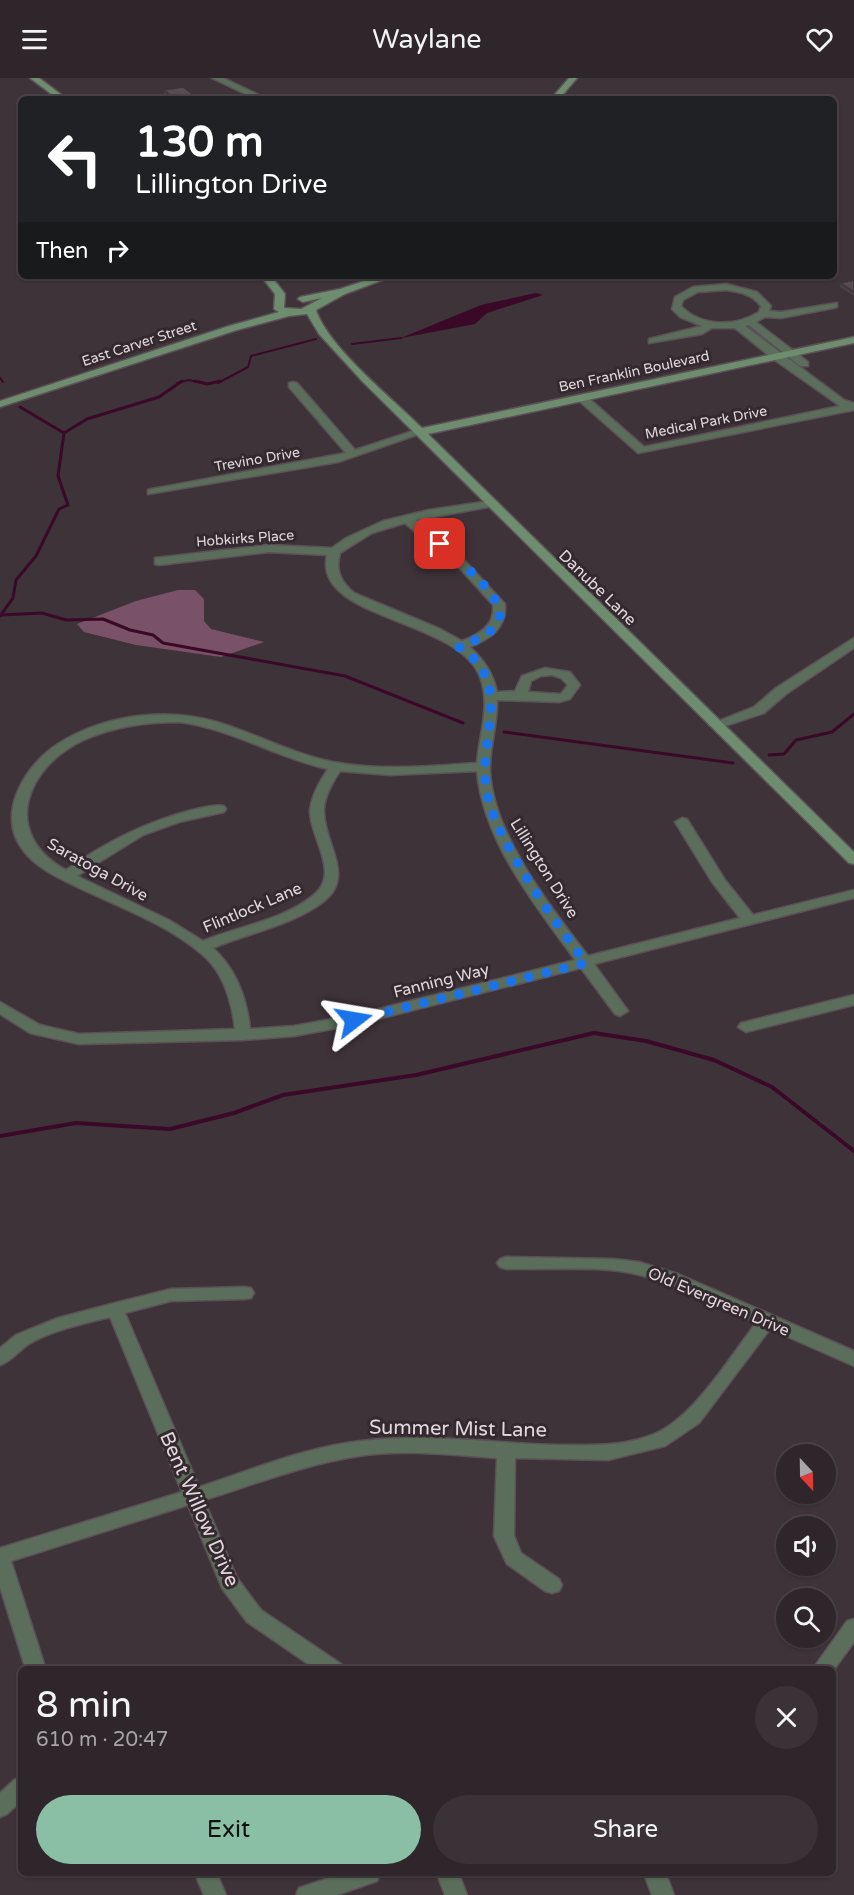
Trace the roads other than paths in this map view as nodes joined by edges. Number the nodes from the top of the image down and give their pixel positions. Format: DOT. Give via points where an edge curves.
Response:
graph roads {
  1 [pos="34,78"];
  2 [pos="216,78"];
  3 [pos="573,78"];
  4 [pos="59,96"];
  5 [pos="255,96"];
  6 [pos="558,96"];
  7 [pos="269,279"];
  8 [pos="270,279"];
  9 [pos="379,279"];
  10 [pos="342,291"];
  11 [pos="300,299"];
  12 [pos="279,305"];
  13 [pos="833,305"];
  14 [pos="312,308"];
  15 [pos="291,313"];
  16 [pos="763,314"];
  17 [pos="749,322"];
  18 [pos="711,324"];
  19 [pos="737,324"];
  20 [pos="323,334"];
  21 [pos="854,340"];
  22 [pos="653,341"];
  23 [pos="854,348"];
  24 [pos="776,356"];
  25 [pos="792,359"];
  26 [pos="293,385"];
  27 [pos="0,394"];
  28 [pos="586,401"];
  29 [pos="0,404"];
  30 [pos="854,406"];
  31 [pos="423,435"];
  32 [pos="353,454"];
  33 [pos="152,492"];
  34 [pos="490,504"];
  35 [pos="409,520"];
  36 [pos="334,552"];
  37 [pos="159,561"];
  38 [pos="854,642"];
  39 [pos="459,647"];
  40 [pos="523,694"];
  41 [pos="491,701"];
  42 [pos="716,725"];
  43 [pos="483,766"];
  44 [pos="336,767"];
  45 [pos="219,809"];
  46 [pos="682,822"];
  47 [pos="854,860"];
  48 [pos="68,876"];
  49 [pos="854,894"];
  50 [pos="750,921"];
  51 [pos="201,948"];
  52 [pos="586,963"];
  53 [pos="852,1003"];
  54 [pos="0,1007"];
  55 [pos="620,1011"];
  56 [pos="746,1027"];
  57 [pos="243,1035"];
  58 [pos="506,1263"];
  59 [pos="245,1293"];
  60 [pos="115,1309"];
  61 [pos="767,1321"];
  62 [pos="0,1358"];
  63 [pos="854,1359"];
  64 [pos="506,1451"];
  65 [pos="192,1496"];
  66 [pos="0,1556"];
  67 [pos="552,1585"];
  68 [pos="854,1627"];
  69 [pos="35,1666"];
  70 [pos="328,1666"];
  71 [pos="825,1666"];
  72 [pos="18,1790"];
  73 [pos="0,1808"];
  74 [pos="207,1876"];
  75 [pos="363,1876"];
  76 [pos="449,1876"];
  77 [pos="656,1876"];
  78 [pos="215,1895"];
  79 [pos="307,1895"];
  80 [pos="456,1895"];
  81 [pos="663,1895"];
  1 -- 4 [label="street"];
  2 -- 5 [label="street"];
  3 -- 6 [label="street"];
  7 -- 12 [label="street" via="280,294"];
  8 -- 11 [label="street"];
  9 -- 10 [label="street"];
  10 -- 11 [label="street"];
  10 -- 14 [label="street"];
  11 -- 12 [label="street, East Carver Street"];
  11 -- 14 [label="street" via="310,302"];
  12 -- 15 [label="street, Danube Lane"];
  12 -- 27 [label="street, East Carver Street" via="228,326"];
  13 -- 16 [label="street" via="782,315"];
  14 -- 15 [label="street, East Carver Street"];
  14 -- 20 [label="street, Danube Lane" via="312,318"];
  15 -- 20 [label="street, Danube Lane"];
  15 -- 29 [label="street, East Carver Street" via="228,329"];
  16 -- 17 [label="street"];
  16 -- 18 [label="street" via="764,301 736,288 696,289 678,299 679,312"];
  17 -- 19 [label="street"];
  17 -- 25 [label="street"];
  18 -- 19 [label="street"];
  18 -- 22 [label="street" via="702,331"];
  19 -- 24 [label="street"];
  20 -- 31 [label="street, Danube Lane"];
  21 -- 25 [label="street, Ben Franklin Boulevard"];
  23 -- 25 [label="street, Ben Franklin Boulevard"];
  24 -- 25 [label="street, Ben Franklin Boulevard"];
  24 -- 28 [label="street, Ben Franklin Boulevard"];
  25 -- 28 [label="street, Ben Franklin Boulevard"];
  25 -- 30 [label="street" via="840,402"];
  26 -- 32 [label="street"];
  28 -- 30 [label="street, Medical Park Drive" via="642,451"];
  28 -- 31 [label="street, Ben Franklin Boulevard"];
  31 -- 32 [label="street, Trevino Drive"];
  31 -- 34 [label="street, Danube Lane"];
  32 -- 33 [label="street, Trevino Drive"];
  34 -- 35 [label="street"];
  34 -- 42 [label="street, Danube Lane"];
  35 -- 36 [label="street" via="360,534"];
  35 -- 39 [label="street" via="448,550 500,604 498,623"];
  36 -- 37 [label="street, Hobkirks Place" via="265,550"];
  36 -- 39 [label="street, Lillington Drive" via="331,570 350,596"];
  38 -- 42 [label="street" via="759,710"];
  39 -- 41 [label="street, Lillington Drive" via="483,669"];
  40 -- 41 [label="street"];
  41 -- 43 [label="street, Lillington Drive"];
  42 -- 47 [label="street, Danube Lane"];
  43 -- 44 [label="street, Saratoga Drive" via="391,771"];
  43 -- 52 [label="street, Lillington Drive" via="488,801 500,833"];
  44 -- 48 [label="street, Saratoga Drive" via="195,721 135,721 91,733 70,742 40,764 19,807 18,827 29,849"];
  44 -- 51 [label="street, Flintlock Lane" via="322,792 317,814 332,858 326,890 298,909"];
  45 -- 48 [label="street" via="167,820 128,835"];
  46 -- 50 [label="street" via="719,882"];
  48 -- 51 [label="street, Saratoga Drive"];
  49 -- 50 [label="street, Fanning Way"];
  50 -- 52 [label="street, Fanning Way"];
  51 -- 57 [label="street, Saratoga Drive" via="218,963 236,996"];
  52 -- 55 [label="street, Lillington Drive"];
  52 -- 57 [label="street, Fanning Way" via="354,1020"];
  53 -- 56 [label="street"];
  54 -- 57 [label="street, Fanning Way" via="35,1029 79,1039"];
  58 -- 61 [label="street, Old Evergreen Drive" via="639,1268 672,1278"];
  59 -- 60 [label="street" via="171,1295"];
  60 -- 62 [label="street" via="22,1340"];
  60 -- 65 [label="street, Bent Willow Drive"];
  61 -- 63 [label="street, Old Evergreen Drive"];
  61 -- 64 [label="street, Summer Mist Lane" via="693,1418 658,1441 608,1453"];
  64 -- 65 [label="street, Summer Mist Lane" via="426,1446 361,1448 316,1457"];
  64 -- 67 [label="street" via="504,1536 514,1558"];
  65 -- 66 [label="street, Summer Mist Lane"];
  65 -- 70 [label="street, Bent Willow Drive" via="230,1582 254,1616"];
  66 -- 69 [label="street"];
  68 -- 71 [label="street"];
  72 -- 73 [label="street"];
  74 -- 78 [label="street"];
  75 -- 79 [label="street"];
  76 -- 80 [label="street"];
  77 -- 81 [label="street"];
}
